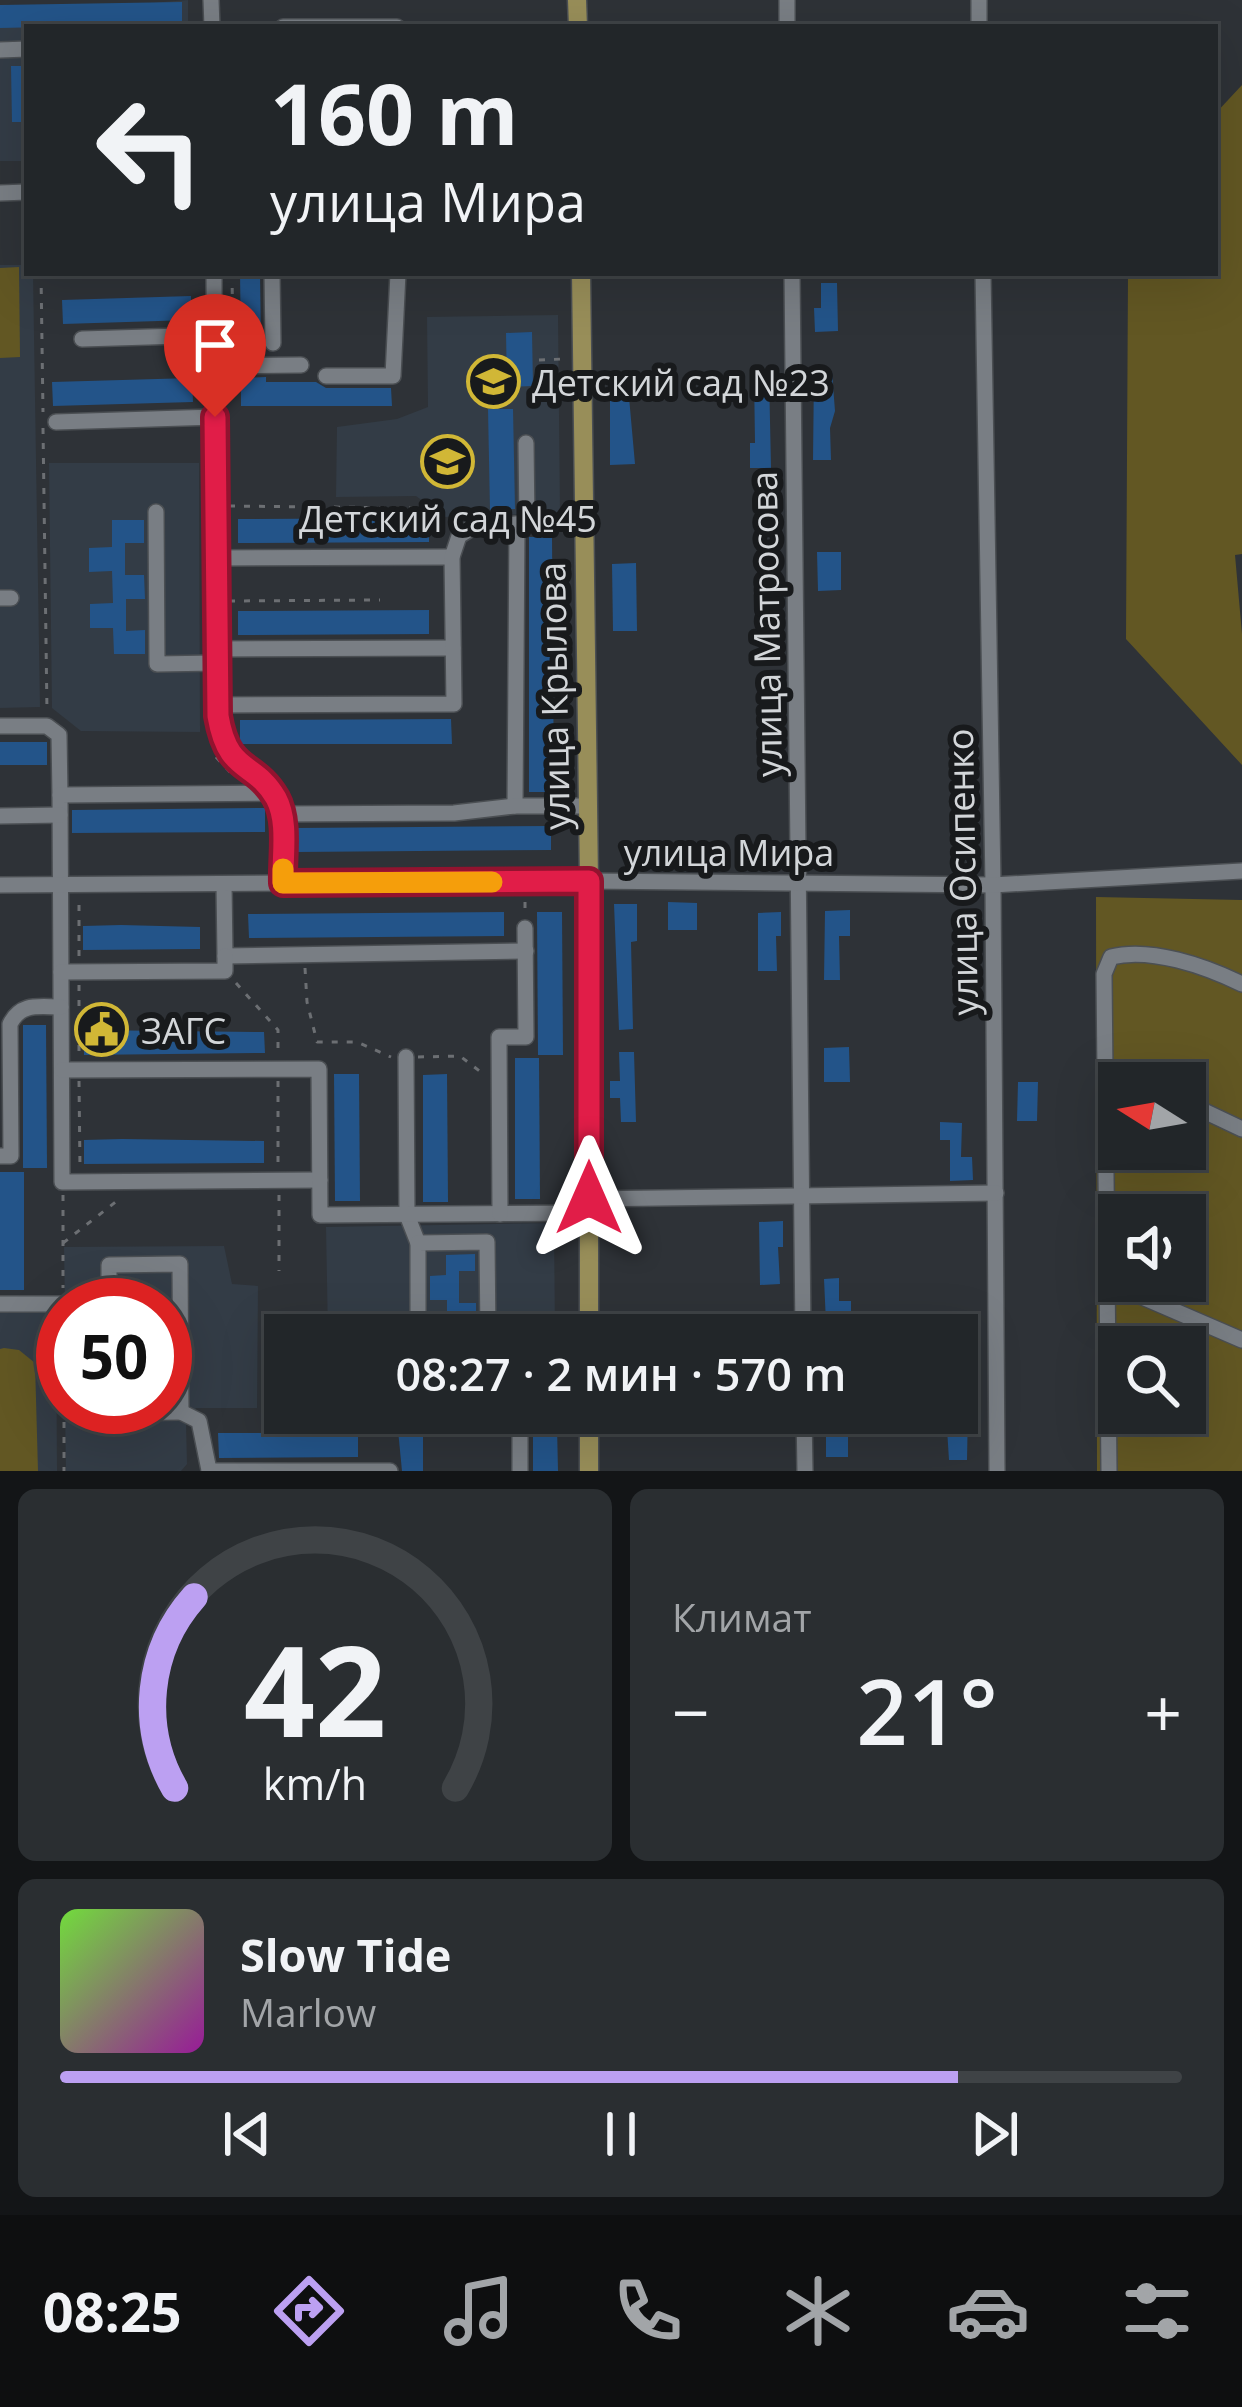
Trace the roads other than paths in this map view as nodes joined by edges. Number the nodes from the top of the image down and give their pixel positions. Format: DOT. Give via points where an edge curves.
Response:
graph roads {
  1 [pos="214,276"];
  2 [pos="272,276"];
  3 [pos="398,276"];
  4 [pos="581,276"];
  5 [pos="792,276"];
  6 [pos="982,276"];
  7 [pos="214,335"];
  8 [pos="82,338"];
  9 [pos="273,343"];
  10 [pos="301,365"];
  11 [pos="214,366"];
  12 [pos="326,376"];
  13 [pos="215,417"];
  14 [pos="56,422"];
  15 [pos="526,443"];
  16 [pos="156,512"];
  17 [pos="584,521"];
  18 [pos="522,523"];
  19 [pos="452,557"];
  20 [pos="215,558"];
  21 [pos="453,648"];
  22 [pos="216,656"];
  23 [pos="216,705"];
  24 [pos="0,726"];
  25 [pos="273,793"];
  26 [pos="60,795"];
  27 [pos="514,806"];
  28 [pos="588,806"];
  29 [pos="282,814"];
  30 [pos="60,815"];
  31 [pos="0,816"];
  32 [pos="1242,871"];
  33 [pos="589,881"];
  34 [pos="799,882"];
  35 [pos="283,883"];
  36 [pos="224,884"];
  37 [pos="0,885"];
  38 [pos="61,885"];
  39 [pos="993,885"];
  40 [pos="525,928"];
  41 [pos="526,951"];
  42 [pos="225,964"];
  43 [pos="70,972"];
  44 [pos="1237,976"];
  45 [pos="61,1007"];
  46 [pos="5,1039"];
  47 [pos="406,1058"];
  48 [pos="1107,1062"];
  49 [pos="70,1070"];
  50 [pos="1206,1112"];
  51 [pos="1242,1129"];
  52 [pos="0,1156"];
  53 [pos="320,1180"];
  54 [pos="996,1193"];
  55 [pos="801,1198"];
  56 [pos="589,1206"];
  57 [pos="500,1214"];
  58 [pos="407,1215"];
  59 [pos="418,1243"];
  60 [pos="109,1278"];
  61 [pos="180,1278"];
  62 [pos="1110,1302"];
  63 [pos="1156,1302"];
  64 [pos="0,1304"];
  65 [pos="36,1304"];
  66 [pos="418,1314"];
  67 [pos="488,1314"];
  68 [pos="589,1314"];
  69 [pos="803,1314"];
  70 [pos="1242,1340"];
  71 [pos="192,1417"];
  72 [pos="520,1434"];
  73 [pos="589,1434"];
  74 [pos="805,1434"];
  75 [pos="209,1470"];
  76 [pos="390,1471"];
  77 [pos="520,1471"];
  78 [pos="589,1471"];
  79 [pos="806,1471"];
  80 [pos="997,1471"];
  81 [pos="1109,1471"];
  1 -- 7 [label="street"];
  2 -- 9 [label="street"];
  3 -- 12 [label="street" via="393,376"];
  4 -- 17 [label="main road, улица Крылова"];
  5 -- 34 [label="street, улица Матросова"];
  6 -- 39 [label="street, улица Осипенко"];
  7 -- 8 [label="street"];
  7 -- 11 [label="street"];
  10 -- 11 [label="street"];
  11 -- 13 [label="street"];
  13 -- 14 [label="street"];
  13 -- 20 [label="street"];
  15 -- 18 [label="street"];
  16 -- 22 [label="street" via="157,664"];
  17 -- 18 [label="street"];
  17 -- 28 [label="main road, улица Крылова"];
  18 -- 19 [label="street" via="475,526 459,536"];
  18 -- 27 [label="street"];
  19 -- 20 [label="street"];
  19 -- 21 [label="street"];
  20 -- 22 [label="street"];
  21 -- 22 [label="street"];
  21 -- 23 [label="street" via="454,704"];
  22 -- 23 [label="street"];
  23 -- 25 [label="street" via="222,743"];
  24 -- 26 [label="street" via="47,726 59,735"];
  25 -- 26 [label="street"];
  25 -- 29 [label="street"];
  26 -- 30 [label="street"];
  27 -- 28 [label="street"];
  27 -- 29 [label="street"];
  28 -- 33 [label="main road, улица Крылова"];
  29 -- 35 [label="street"];
  30 -- 31 [label="street"];
  30 -- 38 [label="street"];
  32 -- 39 [label="street, улица Мира"];
  33 -- 34 [label="street, улица Мира"];
  33 -- 35 [label="street, улица Мира"];
  33 -- 56 [label="main road, улица Крылова"];
  34 -- 39 [label="street, улица Мира"];
  34 -- 55 [label="street, улица Матросова"];
  35 -- 36 [label="street, улица Мира"];
  36 -- 38 [label="street, улица Мира"];
  36 -- 42 [label="street"];
  37 -- 38 [label="street, улица Мира"];
  38 -- 43 [label="street"];
  39 -- 54 [label="street, улица Осипенко"];
  40 -- 41 [label="street"];
  41 -- 42 [label="street"];
  41 -- 57 [label="street" via="526,1037 499,1037"];
  42 -- 43 [label="street"];
  43 -- 45 [label="street"];
  44 -- 48 [label="street" via="1131,952 1112,957 1104,974"];
  45 -- 46 [label="street" via="17,1011"];
  45 -- 49 [label="street"];
  46 -- 52 [label="street" via="11,1156"];
  47 -- 58 [label="street"];
  49 -- 53 [label="street" via="319,1069"];
  49 -- 53 [label="street" via="71,1182"];
  50 -- 51 [label="street"];
  53 -- 58 [label="street" via="320,1215"];
  54 -- 55 [label="street"];
  54 -- 80 [label="street, улица Осипенко"];
  55 -- 56 [label="street"];
  55 -- 69 [label="street, улица Матросова"];
  56 -- 57 [label="street"];
  56 -- 68 [label="main road, улица Крылова"];
  57 -- 58 [label="street"];
  58 -- 59 [label="street"];
  59 -- 66 [label="street"];
  59 -- 67 [label="street" via="487,1243"];
  60 -- 61 [label="street" via="109,1264 180,1264"];
  62 -- 81 [label="street"];
  63 -- 70 [label="street"];
  64 -- 65 [label="street"];
  71 -- 75 [label="street"];
  72 -- 77 [label="street"];
  73 -- 78 [label="main road"];
  74 -- 79 [label="street"];
  75 -- 76 [label="street"];
}
